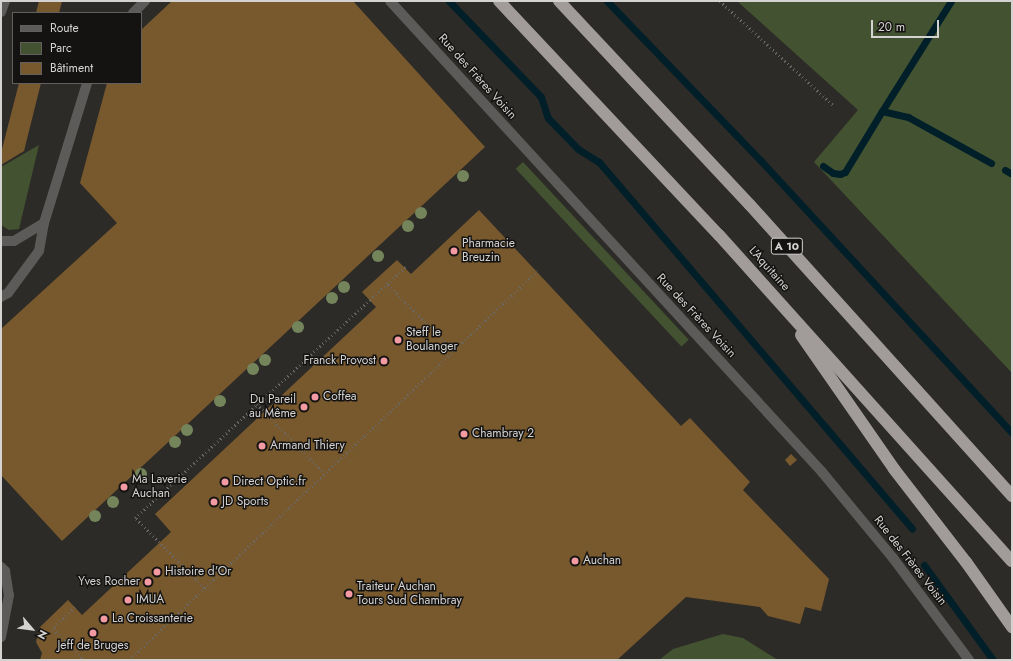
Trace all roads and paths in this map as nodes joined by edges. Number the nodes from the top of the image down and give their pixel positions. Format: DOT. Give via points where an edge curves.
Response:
graph roads {
  1 [pos="5,1"];
  2 [pos="145,1"];
  3 [pos="390,1"];
  4 [pos="499,1"];
  5 [pos="559,1"];
  6 [pos="720,1"];
  7 [pos="1,12"];
  8 [pos="134,12"];
  9 [pos="87,84"];
  10 [pos="833,105"];
  11 [pos="44,223"];
  12 [pos="1,241"];
  13 [pos="404,267"];
  14 [pos="537,271"];
  15 [pos="387,284"];
  16 [pos="773,295"];
  17 [pos="1,297"];
  18 [pos="453,351"];
  19 [pos="257,404"];
  20 [pos="324,473"];
  21 [pos="1012,496"];
  22 [pos="1012,561"];
  23 [pos="1,567"];
  24 [pos="204,588"];
  25 [pos="75,607"];
  26 [pos="1012,627"];
  27 [pos="1,637"];
  28 [pos="84,660"];
  29 [pos="129,660"];
  30 [pos="969,660"];
  1 -- 7 [label="street"];
  2 -- 8 [label="street"];
  3 -- 30 [label="street, Rue des Frères Voisin" via="822,472 893,558"];
  4 -- 16 [label="highway, L'Aquitaine"];
  5 -- 21 [label="highway, A 10" via="750,206"];
  6 -- 10 [label="path"];
  9 -- 11 [label="street"];
  11 -- 12 [label="street" via="14,241"];
  11 -- 17 [label="street" via="39,251 8,293"];
  13 -- 15 [label="path"];
  14 -- 18 [label="path"];
  15 -- 18 [label="path"];
  15 -- 19 [label="path"];
  16 -- 22 [label="highway, L'Aquitaine"];
  16 -- 26 [label="highway" via="894,469 966,562"];
  18 -- 20 [label="path"];
  19 -- 20 [label="path"];
  19 -- 24 [label="path" via="135,518"];
  20 -- 24 [label="path"];
  23 -- 27 [label="street" via="5,571 8,595"];
  24 -- 29 [label="path"];
  25 -- 28 [label="path" via="53,629"];
}
